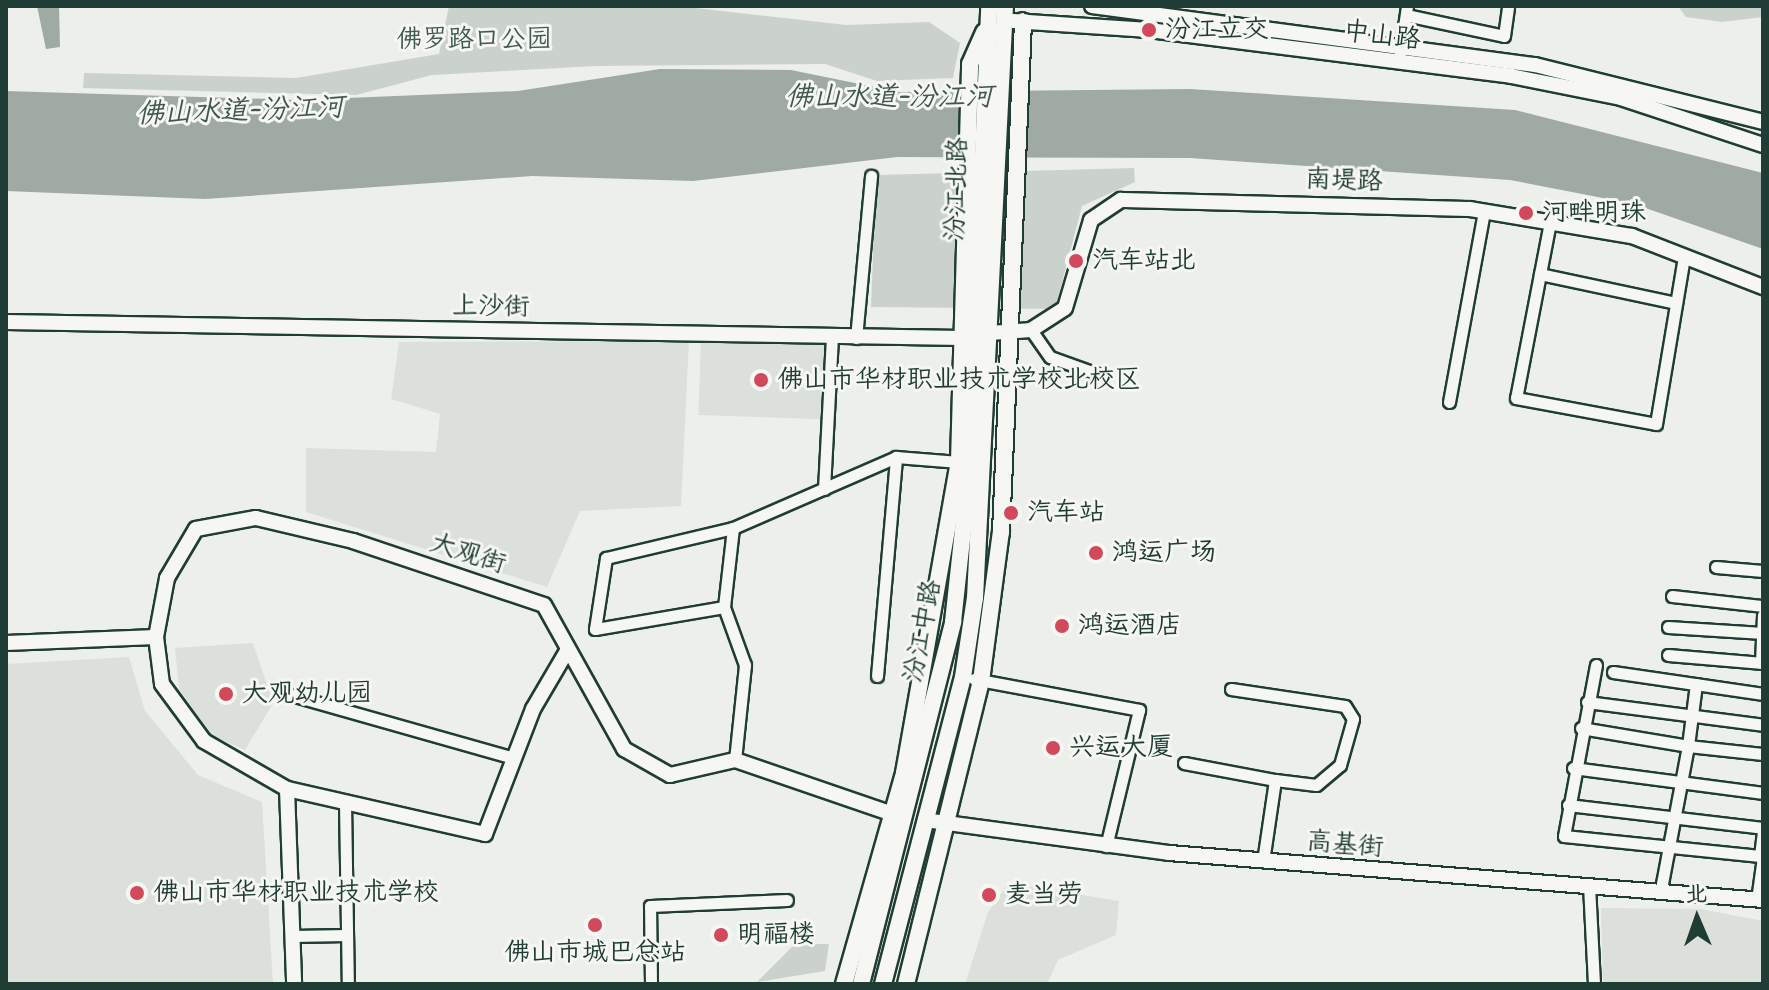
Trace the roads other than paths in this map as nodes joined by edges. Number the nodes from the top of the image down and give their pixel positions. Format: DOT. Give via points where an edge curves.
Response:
graph roads {
  1 [pos="1092,6"];
  2 [pos="1508,6"];
  3 [pos="1406,11"];
  4 [pos="996,12"];
  5 [pos="1023,14"];
  6 [pos="1401,47"];
  7 [pos="1398,63"];
  8 [pos="1763,122"];
  9 [pos="1763,145"];
  10 [pos="871,176"];
  11 [pos="1484,211"];
  12 [pos="1550,222"];
  13 [pos="1684,257"];
  14 [pos="1540,274"];
  15 [pos="978,279"];
  16 [pos="1763,287"];
  17 [pos="1676,303"];
  18 [pos="6,322"];
  19 [pos="1031,330"];
  20 [pos="1009,335"];
  21 [pos="976,337"];
  22 [pos="832,338"];
  23 [pos="856,338"];
  24 [pos="1095,373"];
  25 [pos="1449,402"];
  26 [pos="896,457"];
  27 [pos="959,462"];
  28 [pos="824,489"];
  29 [pos="733,528"];
  30 [pos="1716,567"];
  31 [pos="1763,571"];
  32 [pos="1672,596"];
  33 [pos="1763,606"];
  34 [pos="724,607"];
  35 [pos="1763,615"];
  36 [pos="1668,627"];
  37 [pos="1763,633"];
  38 [pos="156,637"];
  39 [pos="6,643"];
  40 [pos="567,651"];
  41 [pos="1668,655"];
  42 [pos="1762,663"];
  43 [pos="1596,665"];
  44 [pos="1613,672"];
  45 [pos="877,676"];
  46 [pos="963,677"];
  47 [pos="981,681"];
  48 [pos="1696,684"];
  49 [pos="1231,689"];
  50 [pos="1763,694"];
  51 [pos="291,695"];
  52 [pos="1587,702"];
  53 [pos="1692,716"];
  54 [pos="1763,725"];
  55 [pos="1581,728"];
  56 [pos="1688,746"];
  57 [pos="1763,754"];
  58 [pos="514,758"];
  59 [pos="735,760"];
  60 [pos="1184,763"];
  61 [pos="1573,768"];
  62 [pos="1275,780"];
  63 [pos="1683,783"];
  64 [pos="287,789"];
  65 [pos="1763,793"];
  66 [pos="345,802"];
  67 [pos="1568,805"];
  68 [pos="893,814"];
  69 [pos="1675,816"];
  70 [pos="925,820"];
  71 [pos="944,826"];
  72 [pos="1763,830"];
  73 [pos="1106,846"];
  74 [pos="1669,847"];
  75 [pos="1763,857"];
  76 [pos="1263,861"];
  77 [pos="1589,885"];
  78 [pos="1661,889"];
  79 [pos="787,900"];
  80 [pos="1760,900"];
  81 [pos="347,935"];
  82 [pos="292,936"];
  83 [pos="294,984"];
  84 [pos="348,984"];
  85 [pos="651,984"];
  86 [pos="844,984"];
  87 [pos="861,984"];
  88 [pos="883,984"];
  89 [pos="906,984"];
  90 [pos="1594,984"];
  1 -- 6 [label="street, 中山路"];
  2 -- 3 [label="street" via="1504,36"];
  3 -- 6 [label="street"];
  4 -- 5 [label="street, 中山路"];
  4 -- 15 [label="main road, 汾江北路"];
  4 -- 15 [label="main road" via="970,64"];
  5 -- 7 [label="street, 中山路"];
  5 -- 20 [label="main road"];
  6 -- 7 [label="street"];
  6 -- 8 [label="street, 中山路" via="1535,65"];
  7 -- 9 [label="street, 中山路" via="1621,98"];
  10 -- 23 [label="street"];
  11 -- 12 [label="street, 南堤路"];
  11 -- 19 [label="street, 南堤路" via="1121,200 1091,220 1065,308"];
  11 -- 25 [label="street"];
  12 -- 13 [label="street, 南堤路" via="1632,236"];
  12 -- 14 [label="street"];
  13 -- 16 [label="street, 南堤路"];
  13 -- 17 [label="street"];
  14 -- 17 [label="street"];
  14 -- 17 [label="street" via="1516,398 1656,424"];
  15 -- 21 [label="main road"];
  15 -- 21 [label="main road, 汾江中路"];
  18 -- 22 [label="street, 上沙街"];
  19 -- 20 [label="street, 南堤路"];
  19 -- 24 [label="street" via="1050,357"];
  20 -- 21 [label="street, 南堤路"];
  20 -- 47 [label="main road" via="1001,532"];
  21 -- 23 [label="street, 上沙街"];
  21 -- 27 [label="main road"];
  21 -- 46 [label="main road, 汾江中路" via="975,598"];
  21 -- 87 [label="main road, 汾江中路" via="953,622"];
  22 -- 23 [label="street, 上沙街"];
  22 -- 28 [label="street"];
  26 -- 27 [label="street"];
  26 -- 28 [label="street"];
  26 -- 45 [label="street"];
  27 -- 68 [label="main road" via="927,668"];
  28 -- 29 [label="street"];
  29 -- 34 [label="street"];
  29 -- 34 [label="street" via="606,558 595,629"];
  30 -- 31 [label="street"];
  32 -- 33 [label="street"];
  34 -- 59 [label="street" via="745,665"];
  35 -- 37 [label="street"];
  36 -- 37 [label="street"];
  37 -- 42 [label="street"];
  38 -- 39 [label="street"];
  38 -- 40 [label="street, 大观街" via="167,578 196,529 256,518 353,541 544,605"];
  38 -- 64 [label="street, 大观街" via="162,684 204,741"];
  40 -- 58 [label="street"];
  40 -- 59 [label="street, 大观街" via="624,749 670,775"];
  41 -- 42 [label="street"];
  43 -- 52 [label="street"];
  44 -- 48 [label="street"];
  46 -- 47 [label="street"];
  46 -- 70 [label="main road, 汾江中路"];
  47 -- 71 [label="main road"];
  47 -- 73 [label="street" via="1139,710"];
  48 -- 50 [label="street"];
  48 -- 53 [label="street"];
  49 -- 62 [label="street" via="1345,706 1353,719 1340,765 1316,785"];
  51 -- 58 [label="street"];
  52 -- 53 [label="street"];
  52 -- 55 [label="street"];
  53 -- 54 [label="street"];
  53 -- 56 [label="street"];
  55 -- 56 [label="street"];
  55 -- 61 [label="street"];
  56 -- 57 [label="street"];
  56 -- 63 [label="street"];
  58 -- 66 [label="street, 大观街" via="485,834"];
  59 -- 68 [label="street"];
  60 -- 62 [label="street"];
  61 -- 63 [label="street"];
  61 -- 67 [label="street"];
  62 -- 76 [label="street"];
  63 -- 65 [label="street"];
  63 -- 69 [label="street"];
  64 -- 66 [label="street, 大观街"];
  64 -- 82 [label="street"];
  66 -- 81 [label="street"];
  67 -- 69 [label="street"];
  67 -- 74 [label="street" via="1564,836"];
  68 -- 86 [label="main road"];
  69 -- 72 [label="street"];
  69 -- 74 [label="street"];
  70 -- 71 [label="street, 高基街"];
  70 -- 88 [label="main road, 汾江中路"];
  71 -- 73 [label="street, 高基街"];
  71 -- 89 [label="main road"];
  72 -- 74 [label="street" via="1760,856"];
  73 -- 76 [label="street, 高基街"];
  74 -- 78 [label="street"];
  75 -- 80 [label="street"];
  76 -- 77 [label="street, 高基街"];
  77 -- 78 [label="street, 高基街"];
  77 -- 90 [label="street"];
  78 -- 80 [label="street, 高基街"];
  79 -- 85 [label="street" via="650,906"];
  81 -- 82 [label="street"];
  81 -- 84 [label="street"];
  82 -- 83 [label="street"];
}
